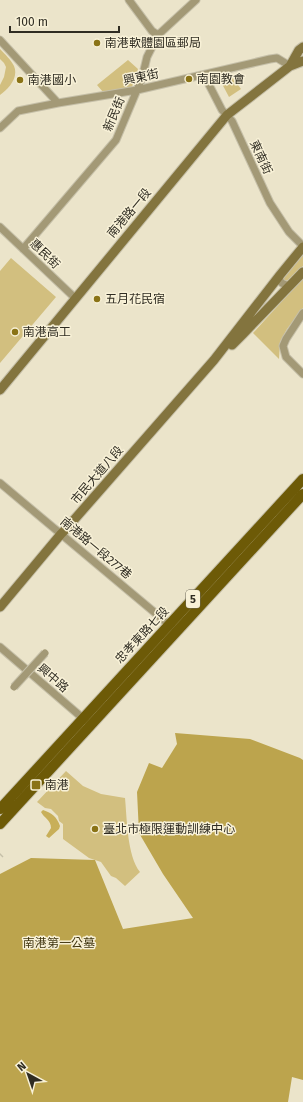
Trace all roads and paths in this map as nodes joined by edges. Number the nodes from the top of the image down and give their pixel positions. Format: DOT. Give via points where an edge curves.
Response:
graph roads {
  1 [pos="129,0"];
  2 [pos="196,0"];
  3 [pos="158,35"];
  4 [pos="0,40"];
  5 [pos="303,47"];
  6 [pos="303,61"];
  7 [pos="290,66"];
  8 [pos="204,75"];
  9 [pos="137,90"];
  10 [pos="58,103"];
  11 [pos="227,115"];
  12 [pos="0,128"];
  13 [pos="0,227"];
  14 [pos="303,247"];
  15 [pos="23,249"];
  16 [pos="303,272"];
  17 [pos="280,275"];
  18 [pos="290,286"];
  19 [pos="75,298"];
  20 [pos="303,313"];
  21 [pos="214,360"];
  22 [pos="303,374"];
  23 [pos="0,390"];
  24 [pos="303,479"];
  25 [pos="3,486"];
  26 [pos="0,494"];
  27 [pos="303,494"];
  28 [pos="61,534"];
  29 [pos="0,606"];
  30 [pos="173,628"];
  31 [pos="0,647"];
  32 [pos="45,653"];
  33 [pos="14,687"];
  34 [pos="87,722"];
  35 [pos="0,809"];
  36 [pos="0,824"];
  1 -- 3 [label="street" via="152,31"];
  2 -- 3 [label="street, 新民街"];
  3 -- 9 [label="street, 新民街" via="147,57"];
  4 -- 10 [label="street"];
  5 -- 7 [label="street, 南港路一段"];
  6 -- 7 [label="street, 南港路一段"];
  7 -- 8 [label="street, 興東街" via="277,58"];
  7 -- 11 [label="street, 南港路一段"];
  8 -- 9 [label="street, 興東街"];
  8 -- 11 [label="street, 東南街"];
  9 -- 10 [label="street, 興東街"];
  9 -- 15 [label="street, 新民街" via="116,140"];
  10 -- 12 [label="street, 興東街" via="18,111"];
  11 -- 14 [label="street, 東南街" via="270,203 289,232"];
  11 -- 19 [label="street, 南港路一段"];
  13 -- 15 [label="street, 惠民街"];
  14 -- 17 [label="street, 市民大道八段"];
  15 -- 19 [label="street, 惠民街"];
  16 -- 18 [label="street, 市民大道八段"];
  17 -- 18 [label="street" via="281,283"];
  17 -- 21 [label="street, 市民大道八段"];
  18 -- 21 [label="street, 市民大道八段"];
  19 -- 23 [label="street, 南港路一段"];
  20 -- 22 [label="street" via="283,346 286,357"];
  21 -- 28 [label="street, 市民大道八段"];
  24 -- 30 [label="main road, 忠孝東路七段 / 5"];
  25 -- 26 [label="street"];
  25 -- 28 [label="street, 南港路一段277巷"];
  27 -- 30 [label="main road, 忠孝東路七段 / 5"];
  28 -- 29 [label="street, 市民大道八段"];
  28 -- 30 [label="street, 南港路一段277巷"];
  30 -- 34 [label="main road, 忠孝東路七段 / 5"];
  31 -- 34 [label="street, 興中路"];
  32 -- 33 [label="street, bridge"];
  34 -- 35 [label="main road, 忠孝東路七段 / 5"];
  34 -- 36 [label="main road, 忠孝東路七段 / 5"];
}
